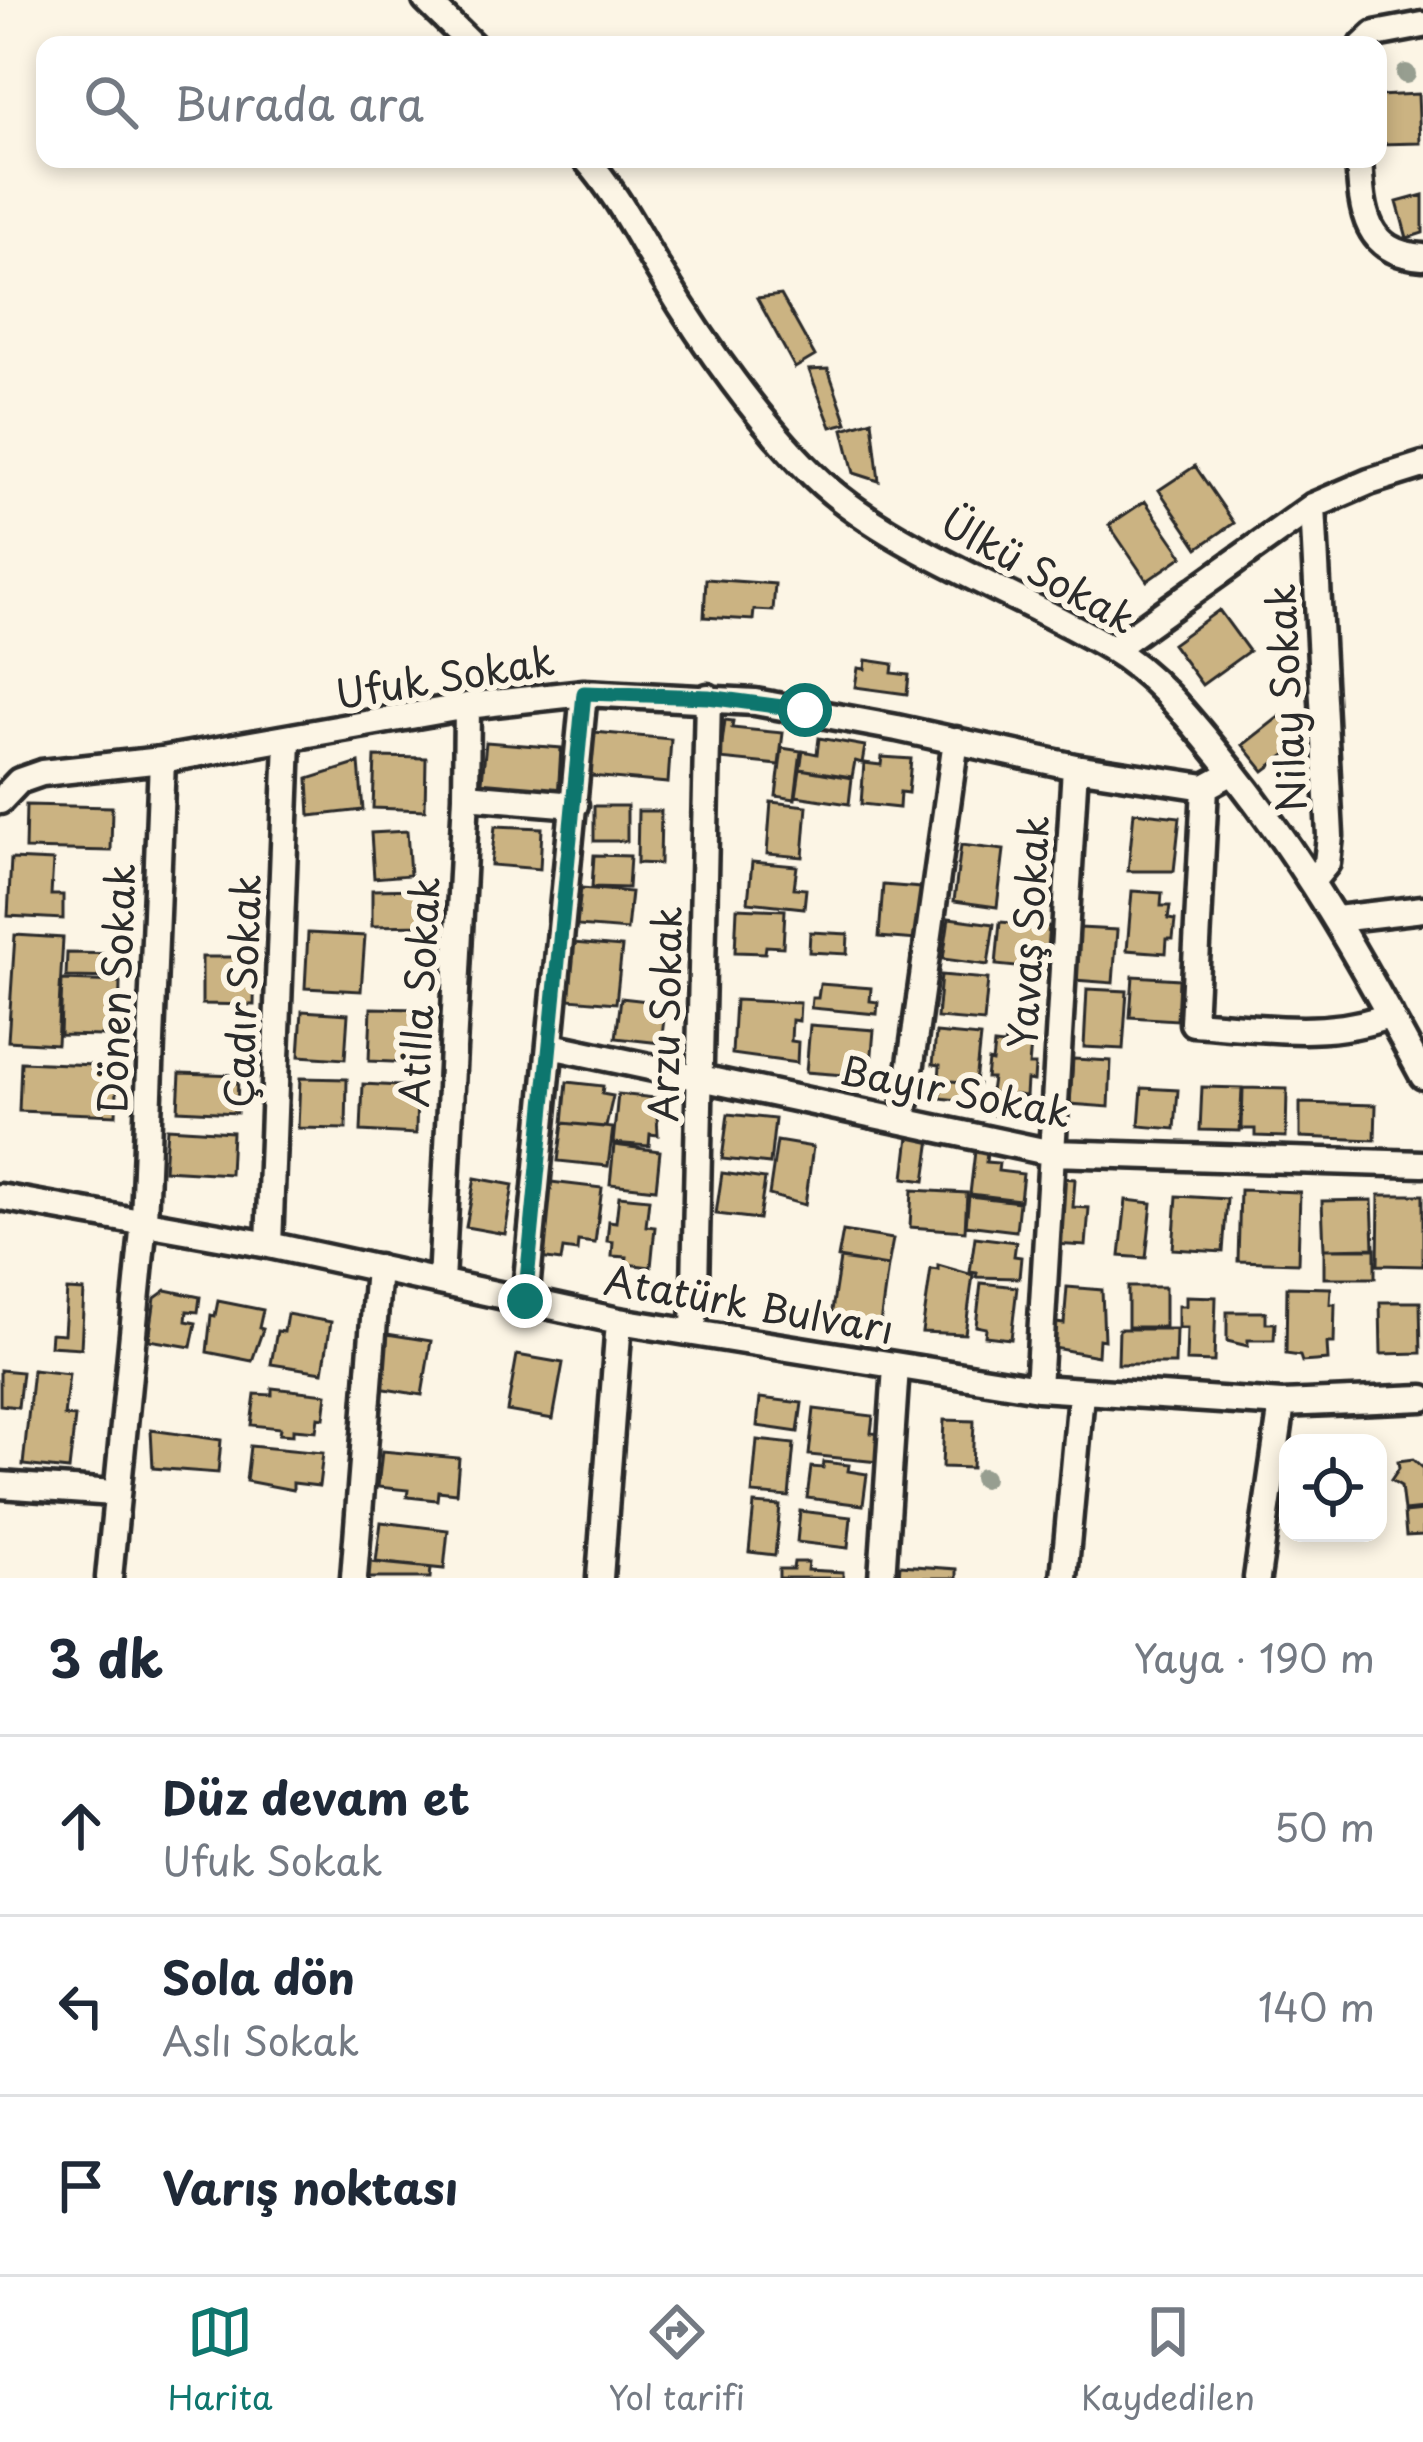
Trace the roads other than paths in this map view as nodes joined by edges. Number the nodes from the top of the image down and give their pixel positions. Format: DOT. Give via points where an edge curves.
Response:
graph roads {
  1 [pos="426,0"];
  2 [pos="1423,25"];
  3 [pos="463,36"];
  4 [pos="1373,36"];
  5 [pos="593,168"];
  6 [pos="1360,168"];
  7 [pos="1423,257"];
  8 [pos="1423,465"];
  9 [pos="1313,506"];
  10 [pos="1113,649"];
  11 [pos="584,693"];
  12 [pos="708,697"];
  13 [pos="467,706"];
  14 [pos="288,740"];
  15 [pos="956,740"];
  16 [pos="161,760"];
  17 [pos="1075,767"];
  18 [pos="1233,772"];
  19 [pos="1205,787"];
  20 [pos="466,796"];
  21 [pos="0,801"];
  22 [pos="575,805"];
  23 [pos="1313,880"];
  24 [pos="1423,909"];
  25 [pos="1337,919"];
  26 [pos="1390,1016"];
  27 [pos="551,1046"];
  28 [pos="701,1076"];
  29 [pos="1423,1076"];
  30 [pos="903,1120"];
  31 [pos="1052,1154"];
  32 [pos="1423,1165"];
  33 [pos="0,1197"];
  34 [pos="144,1221"];
  35 [pos="269,1246"];
  36 [pos="378,1268"];
  37 [pos="442,1282"];
  38 [pos="525,1301"];
  39 [pos="619,1321"];
  40 [pos="694,1333"];
  41 [pos="896,1367"];
  42 [pos="1038,1388"];
  43 [pos="1082,1394"];
  44 [pos="1423,1398"];
  45 [pos="1282,1404"];
  46 [pos="0,1485"];
  47 [pos="114,1493"];
  48 [pos="109,1578"];
  49 [pos="354,1578"];
  50 [pos="600,1578"];
  51 [pos="882,1578"];
  52 [pos="1064,1578"];
  53 [pos="1257,1578"];
  1 -- 3 [label="street"];
  2 -- 4 [label="street"];
  5 -- 10 [label="street, Ülkü Sokak" via="702,336 814,476 874,522"];
  6 -- 7 [label="street" via="1373,232 1399,252"];
  8 -- 9 [label="street"];
  9 -- 10 [label="street"];
  9 -- 23 [label="street, Nilay Sokak" via="1330,836 1327,863"];
  10 -- 18 [label="street, Ülkü Sokak" via="1166,694"];
  11 -- 12 [label="street, Ufuk Sokak"];
  11 -- 13 [label="street, Ufuk Sokak"];
  11 -- 22 [label="street"];
  12 -- 15 [label="street, Ufuk Sokak"];
  12 -- 28 [label="street, Arzu Sokak"];
  13 -- 14 [label="street, Ufuk Sokak"];
  13 -- 20 [label="street, Atilla Sokak"];
  14 -- 16 [label="street, Ufuk Sokak"];
  14 -- 35 [label="street, Çadır Sokak"];
  15 -- 17 [label="street, Ufuk Sokak"];
  15 -- 30 [label="street"];
  16 -- 21 [label="street, Ufuk Sokak" via="42,773"];
  16 -- 34 [label="street, Dönen Sokak"];
  17 -- 19 [label="street, Ufuk Sokak"];
  17 -- 31 [label="street, Yavaş Sokak"];
  18 -- 19 [label="street"];
  18 -- 23 [label="street, Ülkü Sokak"];
  19 -- 26 [label="street" via="1193,1022 1322,1031"];
  20 -- 22 [label="street"];
  20 -- 37 [label="street, Atilla Sokak"];
  22 -- 27 [label="street"];
  23 -- 25 [label="street, Ülkü Sokak"];
  24 -- 25 [label="street"];
  25 -- 26 [label="street, Ülkü Sokak"];
  26 -- 29 [label="street, Ülkü Sokak"];
  27 -- 28 [label="street, Bayır Sokak"];
  27 -- 38 [label="street"];
  28 -- 30 [label="street, Bayır Sokak"];
  28 -- 40 [label="street, Arzu Sokak"];
  30 -- 31 [label="street, Bayır Sokak"];
  31 -- 32 [label="street, Bayır Sokak"];
  31 -- 42 [label="street, Yavaş Sokak"];
  33 -- 34 [label="street, Atatürk Bulvarı"];
  34 -- 35 [label="street, Atatürk Bulvarı"];
  34 -- 47 [label="street, Dönen Sokak"];
  35 -- 36 [label="street, Atatürk Bulvarı"];
  36 -- 37 [label="street, Atatürk Bulvarı"];
  36 -- 49 [label="street"];
  37 -- 38 [label="street, Atatürk Bulvarı"];
  38 -- 39 [label="street, Atatürk Bulvarı"];
  39 -- 40 [label="street, Atatürk Bulvarı"];
  39 -- 50 [label="street"];
  40 -- 41 [label="street, Atatürk Bulvarı"];
  41 -- 42 [label="street, Atatürk Bulvarı"];
  41 -- 51 [label="street"];
  42 -- 43 [label="street, Atatürk Bulvarı"];
  43 -- 45 [label="street, Atatürk Bulvarı"];
  43 -- 52 [label="street"];
  44 -- 45 [label="street, Atatürk Bulvarı"];
  45 -- 53 [label="street"];
  46 -- 47 [label="street"];
  47 -- 48 [label="street, Dönen Sokak"];
}
